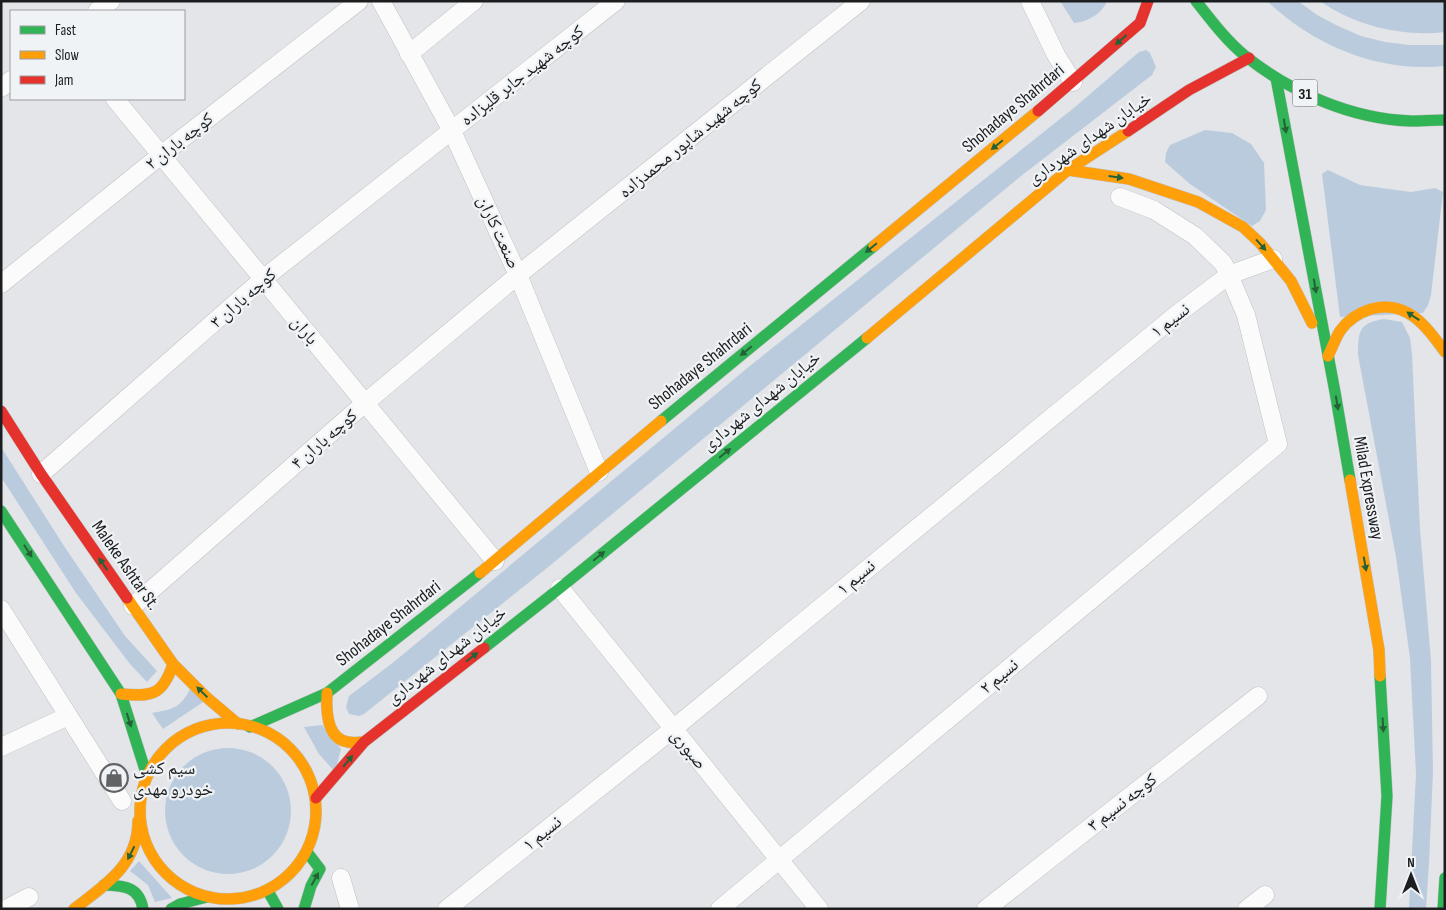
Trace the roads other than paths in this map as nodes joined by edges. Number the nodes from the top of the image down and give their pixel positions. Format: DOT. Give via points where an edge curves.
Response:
graph roads {
  1 [pos="111,1"];
  2 [pos="359,1"];
  3 [pos="381,1"];
  4 [pos="474,1"];
  5 [pos="616,1"];
  6 [pos="862,1"];
  7 [pos="1030,1"];
  8 [pos="1148,1"];
  9 [pos="1196,1"];
  10 [pos="98,10"];
  11 [pos="409,54"];
  12 [pos="1249,58"];
  13 [pos="1276,78"];
  14 [pos="1073,82"];
  15 [pos="116,100"];
  16 [pos="1445,120"];
  17 [pos="452,131"];
  18 [pos="160,155"];
  19 [pos="1068,170"];
  20 [pos="1120,197"];
  21 [pos="1273,259"];
  22 [pos="1229,274"];
  23 [pos="518,275"];
  24 [pos="263,279"];
  25 [pos="1,284"];
  26 [pos="1445,352"];
  27 [pos="1328,356"];
  28 [pos="365,403"];
  29 [pos="1,411"];
  30 [pos="598,472"];
  31 [pos="41,474"];
  32 [pos="1,510"];
  33 [pos="495,561"];
  34 [pos="560,588"];
  35 [pos="133,606"];
  36 [pos="1,608"];
  37 [pos="173,664"];
  38 [pos="327,693"];
  39 [pos="121,694"];
  40 [pos="1258,696"];
  41 [pos="68,716"];
  42 [pos="244,726"];
  43 [pos="673,729"];
  44 [pos="364,742"];
  45 [pos="1,747"];
  46 [pos="147,776"];
  47 [pos="316,798"];
  48 [pos="122,801"];
  49 [pos="139,806"];
  50 [pos="307,852"];
  51 [pos="779,859"];
  52 [pos="341,878"];
  53 [pos="1445,878"];
  54 [pos="104,885"];
  55 [pos="268,891"];
  56 [pos="1264,895"];
  57 [pos="29,897"];
  58 [pos="208,897"];
  59 [pos="6,909"];
  60 [pos="74,909"];
  61 [pos="143,909"];
  62 [pos="171,909"];
  63 [pos="278,909"];
  64 [pos="304,909"];
  65 [pos="350,909"];
  66 [pos="447,909"];
  67 [pos="720,909"];
  68 [pos="819,909"];
  69 [pos="986,909"];
  70 [pos="1246,909"];
  71 [pos="1380,909"];
  72 [pos="1443,909"];
  1 -- 10 [label="street"];
  2 -- 18 [label="street, کوچه باران ۲"];
  3 -- 11 [label="street, صنعت کاران"];
  4 -- 11 [label="street"];
  5 -- 17 [label="street, کوچه شهید جابر قلیزاده"];
  6 -- 23 [label="street, کوچه شهید شاپور محمدزاده"];
  7 -- 14 [label="street"];
  8 -- 14 [label="main road, Shohadaye Shahrdari, one-way" via="1140,24"];
  9 -- 12 [label="main road, 31" via="1224,36"];
  11 -- 17 [label="street, صنعت کاران"];
  12 -- 13 [label="main road, 31"];
  12 -- 19 [label="main road, خیابان شهدای شهرداری" via="1189,90"];
  13 -- 16 [label="main road, 31" via="1338,107 1370,116"];
  13 -- 27 [label="main road, Milad Expressway, one-way"];
  14 -- 30 [label="main road, Shohadaye Shahrdari, one-way"];
  15 -- 18 [label="street, باران"];
  17 -- 23 [label="street, صنعت کاران"];
  17 -- 24 [label="street, کوچه باران ۳"];
  18 -- 24 [label="street, باران"];
  18 -- 25 [label="street, کوچه باران ۲"];
  19 -- 21 [label="main road, one-way" via="1129,179 1198,202 1243,227"];
  34 -- 19 [label="main road, خیابان شهدای شهرداری, one-way"];
  20 -- 22 [label="street" via="1154,210 1195,236 1223,263"];
  21 -- 22 [label="street, نسیم ۱"];
  21 -- 27 [label="main road" via="1291,281"];
  22 -- 43 [label="street, نسیم ۱" via="1058,410"];
  22 -- 51 [label="street, نسیم ۲" via="1246,315 1278,444"];
  23 -- 28 [label="street, کوچه باران ۴"];
  23 -- 30 [label="street, صنعت کاران"];
  24 -- 28 [label="street, باران"];
  24 -- 31 [label="street, کوچه باران ۳"];
  26 -- 27 [label="main road, one-way" via="1420,320 1401,308 1377,306 1355,314 1340,331"];
  27 -- 71 [label="main road, Milad Expressway, one-way" via="1379,650 1387,796"];
  28 -- 33 [label="street, باران"];
  28 -- 35 [label="street, کوچه باران ۴"];
  29 -- 31 [label="main road, Maleke Ashtar St."];
  30 -- 33 [label="main road, Shohadaye Shahrdari"];
  35 -- 31 [label="main road, Maleke Ashtar St., one-way"];
  32 -- 39 [label="main road, one-way"];
  33 -- 38 [label="main road, Shohadaye Shahrdari"];
  34 -- 43 [label="street, صبوری"];
  44 -- 34 [label="main road, خیابان شهدای شهرداری, one-way"];
  35 -- 37 [label="main road, Maleke Ashtar St."];
  36 -- 41 [label="street"];
  37 -- 39 [label="main road" via="166,684 157,692 144,696"];
  42 -- 37 [label="main road, Maleke Ashtar St., one-way" via="205,696"];
  38 -- 42 [label="main road, Shohadaye Shahrdari" via="284,713"];
  38 -- 44 [label="main road" via="328,724 334,734 351,743"];
  39 -- 46 [label="main road, one-way"];
  40 -- 69 [label="street, کوچه نسیم ۳"];
  41 -- 45 [label="street"];
  41 -- 48 [label="street"];
  42 -- 46 [label="main road" via="215,724 188,732 164,751"];
  42 -- 47 [label="main road" via="269,733 291,749 308,772"];
  43 -- 51 [label="street, صبوری"];
  43 -- 66 [label="street, نسیم ۱"];
  47 -- 44 [label="main road, خیابان شهدای شهرداری, one-way"];
  46 -- 49 [label="main road"];
  47 -- 50 [label="main road" via="316,826"];
  49 -- 54 [label="main road, one-way" via="137,839 132,852 122,869"];
  49 -- 58 [label="main road" via="143,837 157,864 179,885"];
  50 -- 55 [label="main road" via="290,874"];
  64 -- 50 [label="main road, one-way" via="320,870"];
  51 -- 67 [label="street, نسیم ۲"];
  51 -- 68 [label="street, صبوری"];
  52 -- 65 [label="street"];
  53 -- 72 [label="main road"];
  54 -- 60 [label="main road"];
  54 -- 61 [label="main road" via="126,886 137,891"];
  55 -- 58 [label="main road" via="238,900"];
  55 -- 63 [label="main road"];
  56 -- 70 [label="street"];
  57 -- 59 [label="street"];
  58 -- 62 [label="main road"];
}
